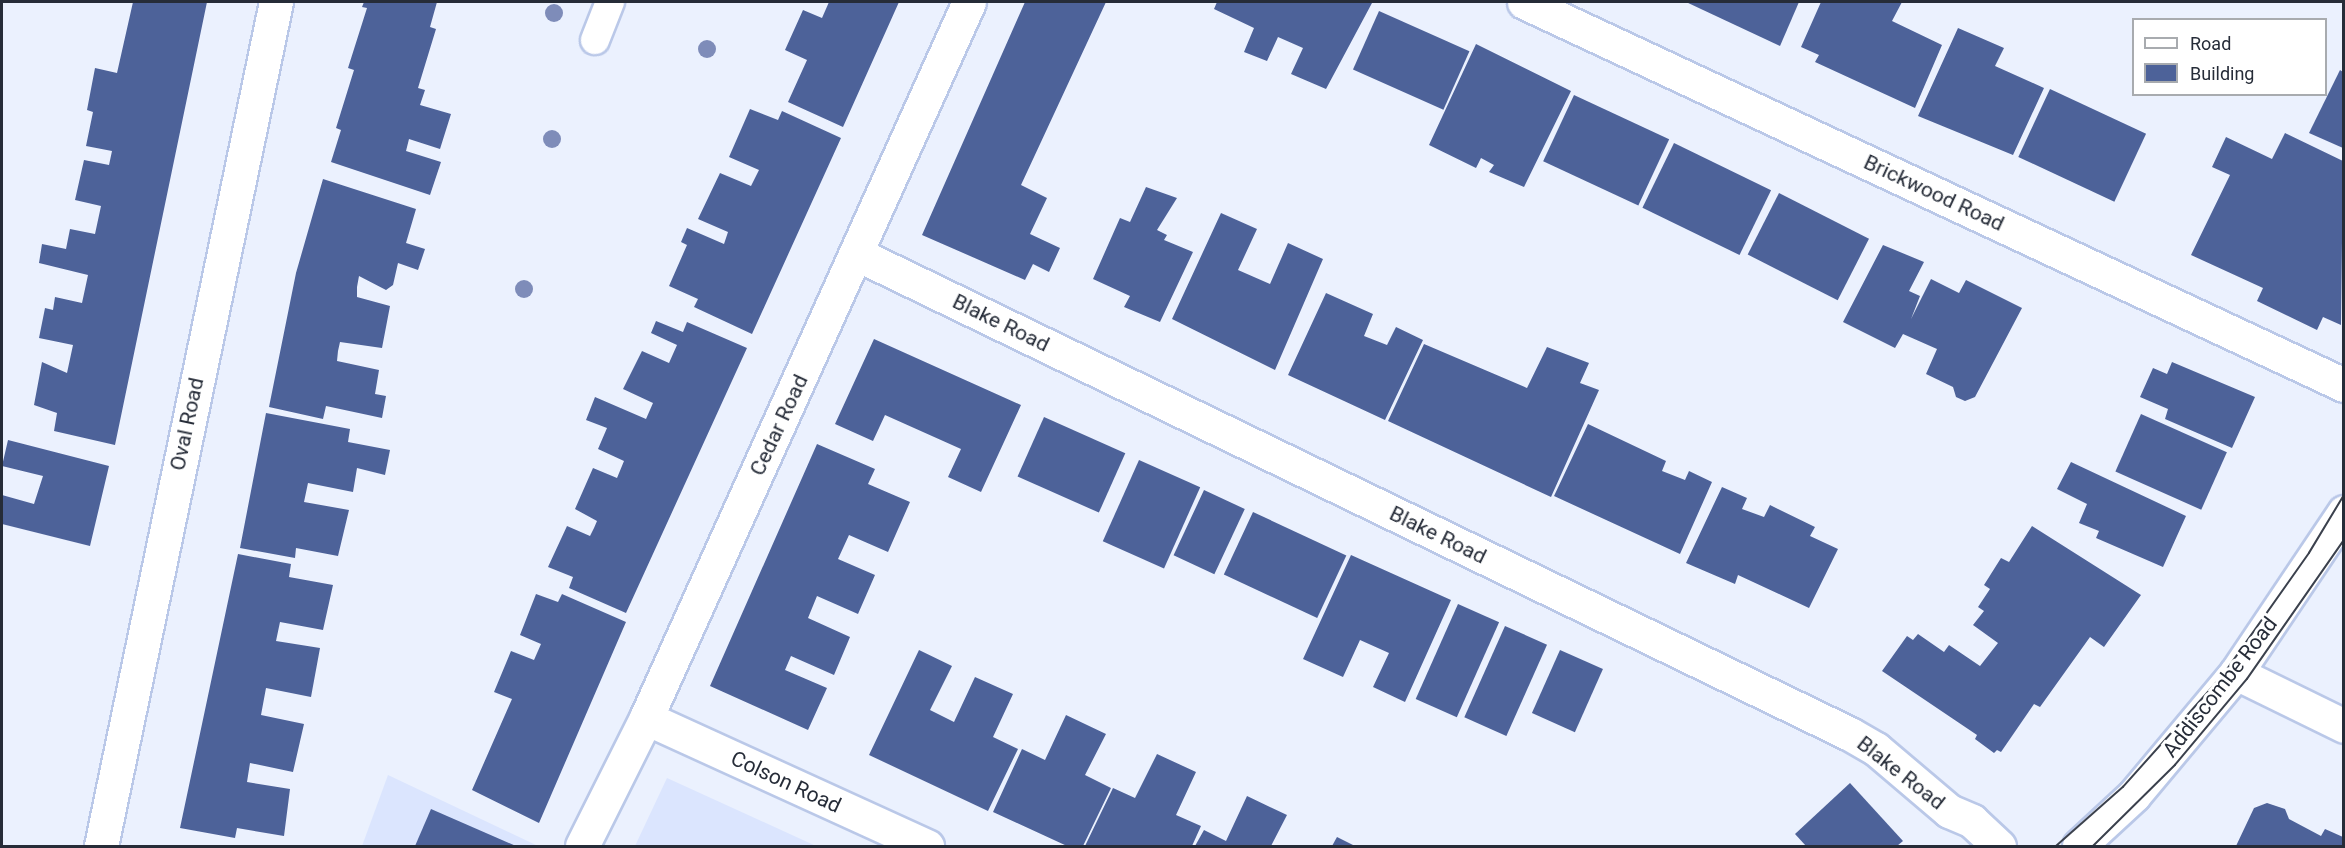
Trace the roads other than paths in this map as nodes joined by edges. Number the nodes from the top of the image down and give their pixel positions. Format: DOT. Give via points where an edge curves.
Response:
graph roads {
  1 [pos="276,2"];
  2 [pos="610,2"];
  3 [pos="969,2"];
  4 [pos="1524,2"];
  5 [pos="595,40"];
  6 [pos="857,254"];
  7 [pos="2343,385"];
  8 [pos="2343,512"];
  9 [pos="2236,673"];
  10 [pos="646,718"];
  11 [pos="2343,726"];
  12 [pos="101,846"];
  13 [pos="582,846"];
  14 [pos="927,846"];
  15 [pos="1999,846"];
  16 [pos="2079,846"];
  1 -- 12 [label="street, Oval Road"];
  2 -- 5 [label="lane"];
  3 -- 6 [label="street, Cedar Road"];
  4 -- 7 [label="street, Brickwood Road"];
  6 -- 10 [label="street, Cedar Road"];
  6 -- 15 [label="street, Blake Road" via="1850,734 1876,749 1949,812 1972,821"];
  8 -- 9 [label="street, Addiscombe Road"];
  9 -- 11 [label="street"];
  9 -- 16 [label="street, Addiscombe Road" via="2134,795"];
  10 -- 13 [label="street, Cedar Road"];
  10 -- 14 [label="street, Colson Road"];
}
